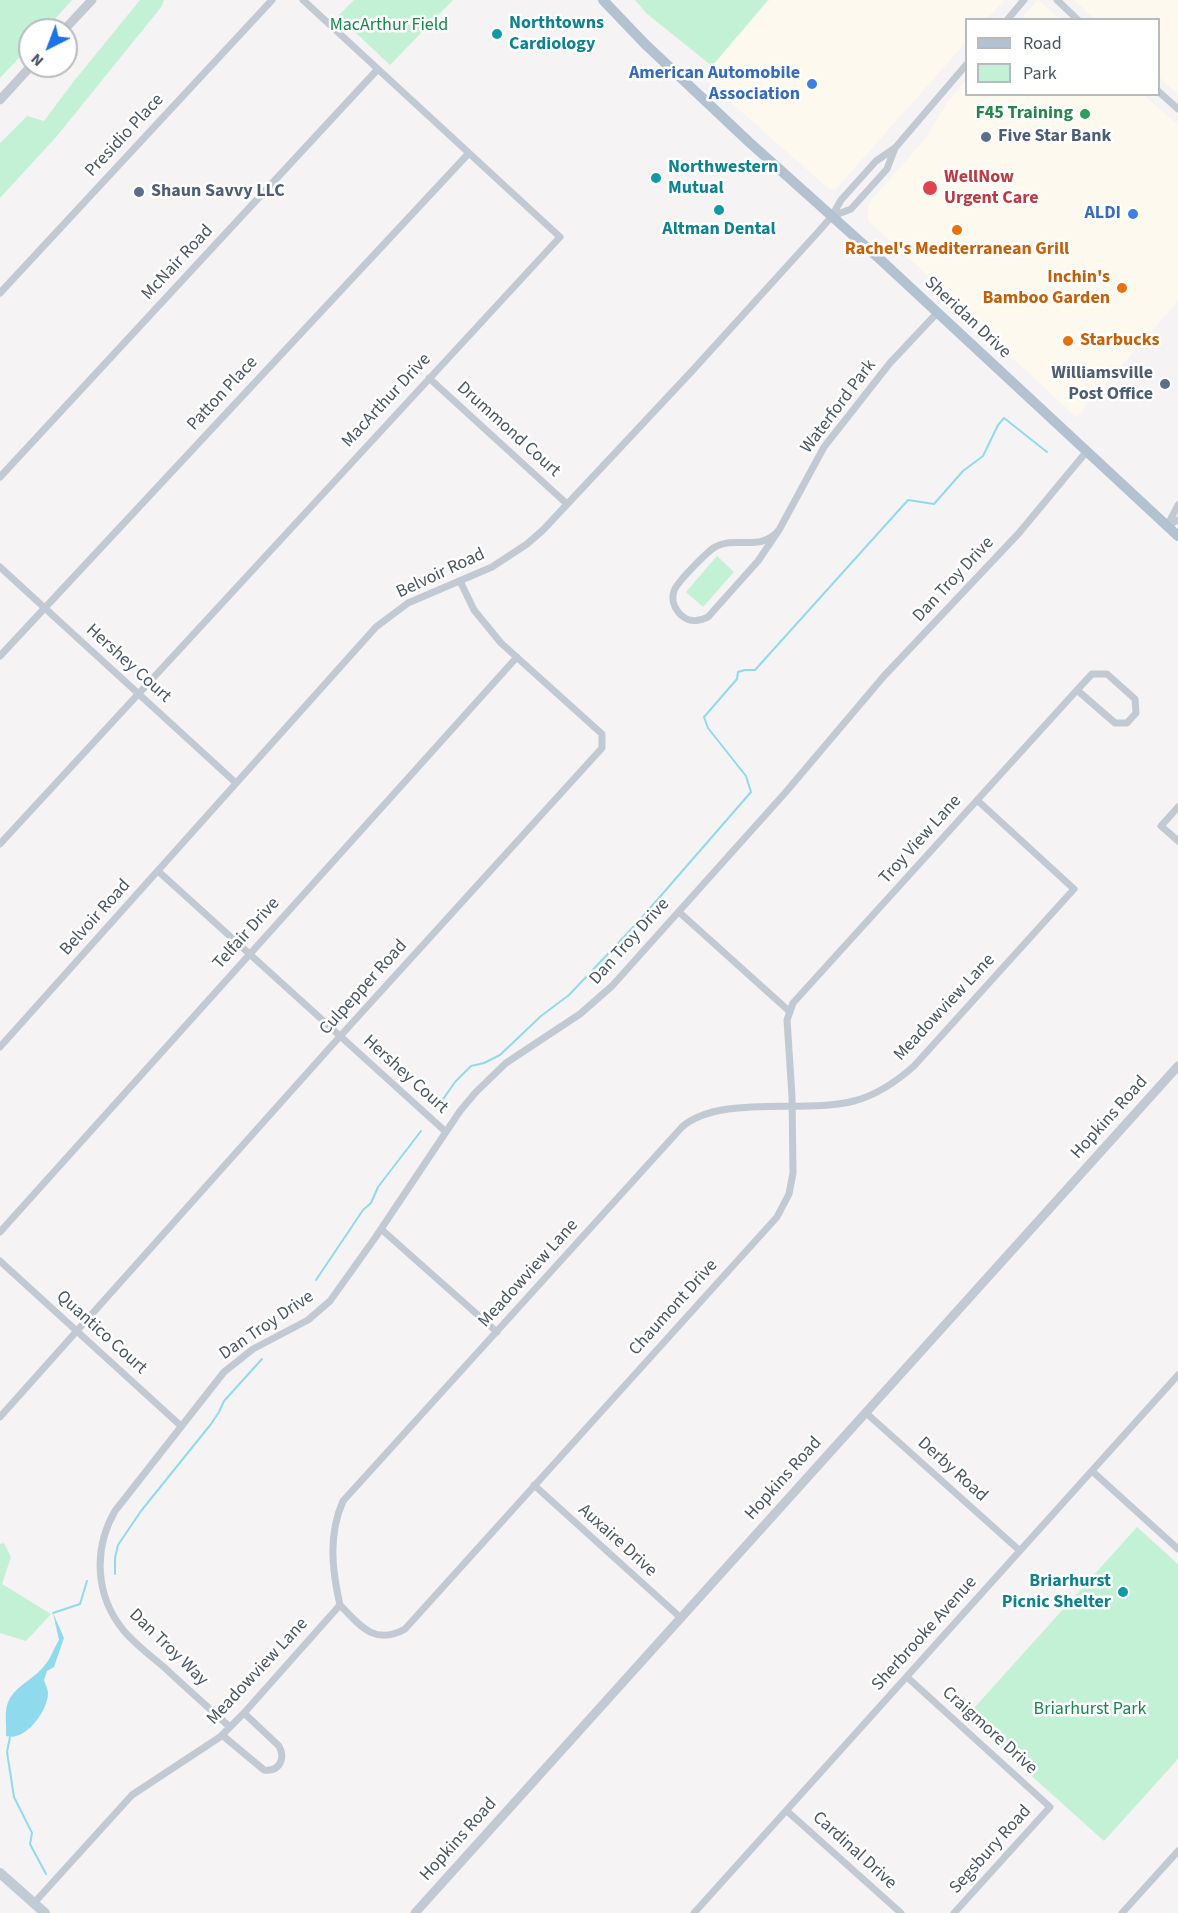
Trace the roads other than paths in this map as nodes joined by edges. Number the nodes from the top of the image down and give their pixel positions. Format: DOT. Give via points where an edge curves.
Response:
graph roads {
  1 [pos="92,0"];
  2 [pos="272,0"];
  3 [pos="303,0"];
  4 [pos="603,0"];
  5 [pos="1024,0"];
  6 [pos="1057,0"];
  7 [pos="75,18"];
  8 [pos="1009,18"];
  9 [pos="1076,18"];
  10 [pos="965,66"];
  11 [pos="377,70"];
  12 [pos="20,78"];
  13 [pos="1160,93"];
  14 [pos="0,100"];
  15 [pos="1178,109"];
  16 [pos="896,148"];
  17 [pos="469,153"];
  18 [pos="832,216"];
  19 [pos="0,293"];
  20 [pos="937,313"];
  21 [pos="429,378"];
  22 [pos="1087,451"];
  23 [pos="0,477"];
  24 [pos="567,504"];
  25 [pos="1178,505"];
  26 [pos="1178,520"];
  27 [pos="1167,526"];
  28 [pos="779,530"];
  29 [pos="1178,536"];
  30 [pos="0,567"];
  31 [pos="460,581"];
  32 [pos="44,608"];
  33 [pos="0,656"];
  34 [pos="517,657"];
  35 [pos="1077,690"];
  36 [pos="139,694"];
  37 [pos="236,783"];
  38 [pos="977,800"];
  39 [pos="1178,807"];
  40 [pos="1178,841"];
  41 [pos="0,844"];
  42 [pos="158,871"];
  43 [pos="678,912"];
  44 [pos="250,954"];
  45 [pos="789,1011"];
  46 [pos="340,1036"];
  47 [pos="0,1047"];
  48 [pos="1178,1066"];
  49 [pos="792,1107"];
  50 [pos="446,1132"];
  51 [pos="381,1229"];
  52 [pos="0,1232"];
  53 [pos="0,1262"];
  54 [pos="77,1332"];
  55 [pos="497,1332"];
  56 [pos="1178,1375"];
  57 [pos="866,1412"];
  58 [pos="0,1417"];
  59 [pos="181,1426"];
  60 [pos="1092,1471"];
  61 [pos="534,1485"];
  62 [pos="1178,1549"];
  63 [pos="1019,1550"];
  64 [pos="340,1605"];
  65 [pos="681,1618"];
  66 [pos="907,1677"];
  67 [pos="244,1713"];
  68 [pos="230,1727"];
  69 [pos="222,1735"];
  70 [pos="1050,1807"];
  71 [pos="787,1811"];
  72 [pos="1178,1851"];
  73 [pos="0,1873"];
  74 [pos="34,1903"];
  75 [pos="45,1913"];
  76 [pos="415,1913"];
  77 [pos="694,1913"];
  78 [pos="901,1913"];
  79 [pos="954,1913"];
  80 [pos="1122,1913"];
  1 -- 7 [label="street"];
  2 -- 19 [label="street, Presidio Place"];
  3 -- 11 [label="street, MacArthur Drive"];
  4 -- 18 [label="main road, Sheridan Drive" via="672,70"];
  5 -- 8 [label="street"];
  6 -- 9 [label="street"];
  10 -- 16 [label="street"];
  11 -- 17 [label="street, MacArthur Drive"];
  11 -- 23 [label="street, McNair Road"];
  12 -- 14 [label="street"];
  13 -- 15 [label="street"];
  16 -- 18 [label="street" via="876,161"];
  16 -- 18 [label="street" via="887,169 851,209"];
  17 -- 21 [label="street, MacArthur Drive" via="560,237"];
  17 -- 32 [label="street, Patton Place"];
  18 -- 20 [label="main road, Sheridan Drive"];
  18 -- 24 [label="street, Belvoir Road"];
  20 -- 22 [label="main road, Sheridan Drive"];
  20 -- 28 [label="street, Waterford Park" via="890,363 824,447"];
  21 -- 24 [label="street, Drummond Court"];
  21 -- 36 [label="street, MacArthur Drive"];
  22 -- 27 [label="main road, Sheridan Drive"];
  22 -- 43 [label="street, Dan Troy Drive" via="1019,533 884,676"];
  24 -- 31 [label="street, Belvoir Road" via="510,557"];
  25 -- 27 [label="street"];
  26 -- 27 [label="street"];
  27 -- 29 [label="main road, Sheridan Drive"];
  28 -- 28 [label="street, Waterford Park" via="771,539 718,545 708,551 674,589 675,608 690,620 708,617 758,561"];
  30 -- 32 [label="street, Hershey Court"];
  31 -- 34 [label="street, Culpepper Road" via="470,604 487,627"];
  31 -- 37 [label="street, Belvoir Road" via="408,603 376,627"];
  32 -- 33 [label="street, Patton Place"];
  32 -- 36 [label="street, Hershey Court"];
  34 -- 44 [label="street, Telfair Drive"];
  34 -- 46 [label="street, Culpepper Road" via="602,734 602,748"];
  35 -- 35 [label="street, Troy View Lane" via="1092,674 1107,674 1135,699 1136,713 1127,723 1114,723"];
  35 -- 38 [label="street, Troy View Lane"];
  36 -- 37 [label="street, Hershey Court"];
  36 -- 41 [label="street, MacArthur Drive"];
  37 -- 42 [label="street, Belvoir Road"];
  38 -- 45 [label="street, Troy View Lane" via="801,993"];
  38 -- 49 [label="street, Meadowview Lane" via="1074,889 902,1076 877,1093 854,1101"];
  39 -- 40 [label="street" via="1161,826"];
  42 -- 44 [label="street, Hershey Court"];
  42 -- 47 [label="street, Belvoir Road"];
  43 -- 45 [label="street"];
  43 -- 50 [label="street, Dan Troy Drive" via="597,1001 493,1074"];
  44 -- 46 [label="street, Hershey Court"];
  44 -- 52 [label="street, Telfair Drive"];
  45 -- 49 [label="street, Chaumont Drive"];
  46 -- 50 [label="street, Hershey Court"];
  46 -- 54 [label="street, Culpepper Road"];
  48 -- 57 [label="street, Hopkins Road"];
  49 -- 55 [label="street, Meadowview Lane" via="708,1113 690,1121"];
  49 -- 61 [label="street, Chaumont Drive" via="792,1183 777,1217"];
  50 -- 51 [label="street, Dan Troy Drive"];
  51 -- 55 [label="street"];
  51 -- 59 [label="street, Dan Troy Drive" via="320,1311 238,1360"];
  53 -- 54 [label="street, Quantico Court"];
  54 -- 58 [label="street, Culpepper Road"];
  54 -- 59 [label="street, Quantico Court"];
  55 -- 64 [label="street, Meadowview Lane" via="344,1501 332,1547"];
  56 -- 60 [label="street, Sherbrooke Avenue"];
  57 -- 63 [label="street, Derby Road"];
  57 -- 65 [label="street, Hopkins Road"];
  59 -- 68 [label="street, Dan Troy Way" via="109,1522 101,1547 100,1571 106,1600 123,1629"];
  60 -- 62 [label="street"];
  60 -- 63 [label="street, Sherbrooke Avenue"];
  61 -- 64 [label="street, Chaumont Drive" via="405,1629 389,1635 374,1634 363,1629"];
  61 -- 65 [label="street, Auxaire Drive"];
  63 -- 66 [label="street, Sherbrooke Avenue"];
  64 -- 67 [label="street, Meadowview Lane"];
  65 -- 76 [label="street, Hopkins Road"];
  66 -- 70 [label="street, Craigmore Drive"];
  66 -- 71 [label="street, Sherbrooke Avenue"];
  67 -- 68 [label="street, Meadowview Lane"];
  67 -- 69 [label="street" via="279,1746 282,1752 278,1767 264,1770"];
  68 -- 69 [label="street, Meadowview Lane"];
  69 -- 74 [label="street, Meadowview Lane" via="132,1795"];
  70 -- 79 [label="street, Segsbury Road"];
  71 -- 77 [label="street, Sherbrooke Avenue"];
  71 -- 78 [label="street, Cardinal Drive"];
  72 -- 80 [label="street"];
  73 -- 74 [label="main road"];
  74 -- 75 [label="main road"];
}
